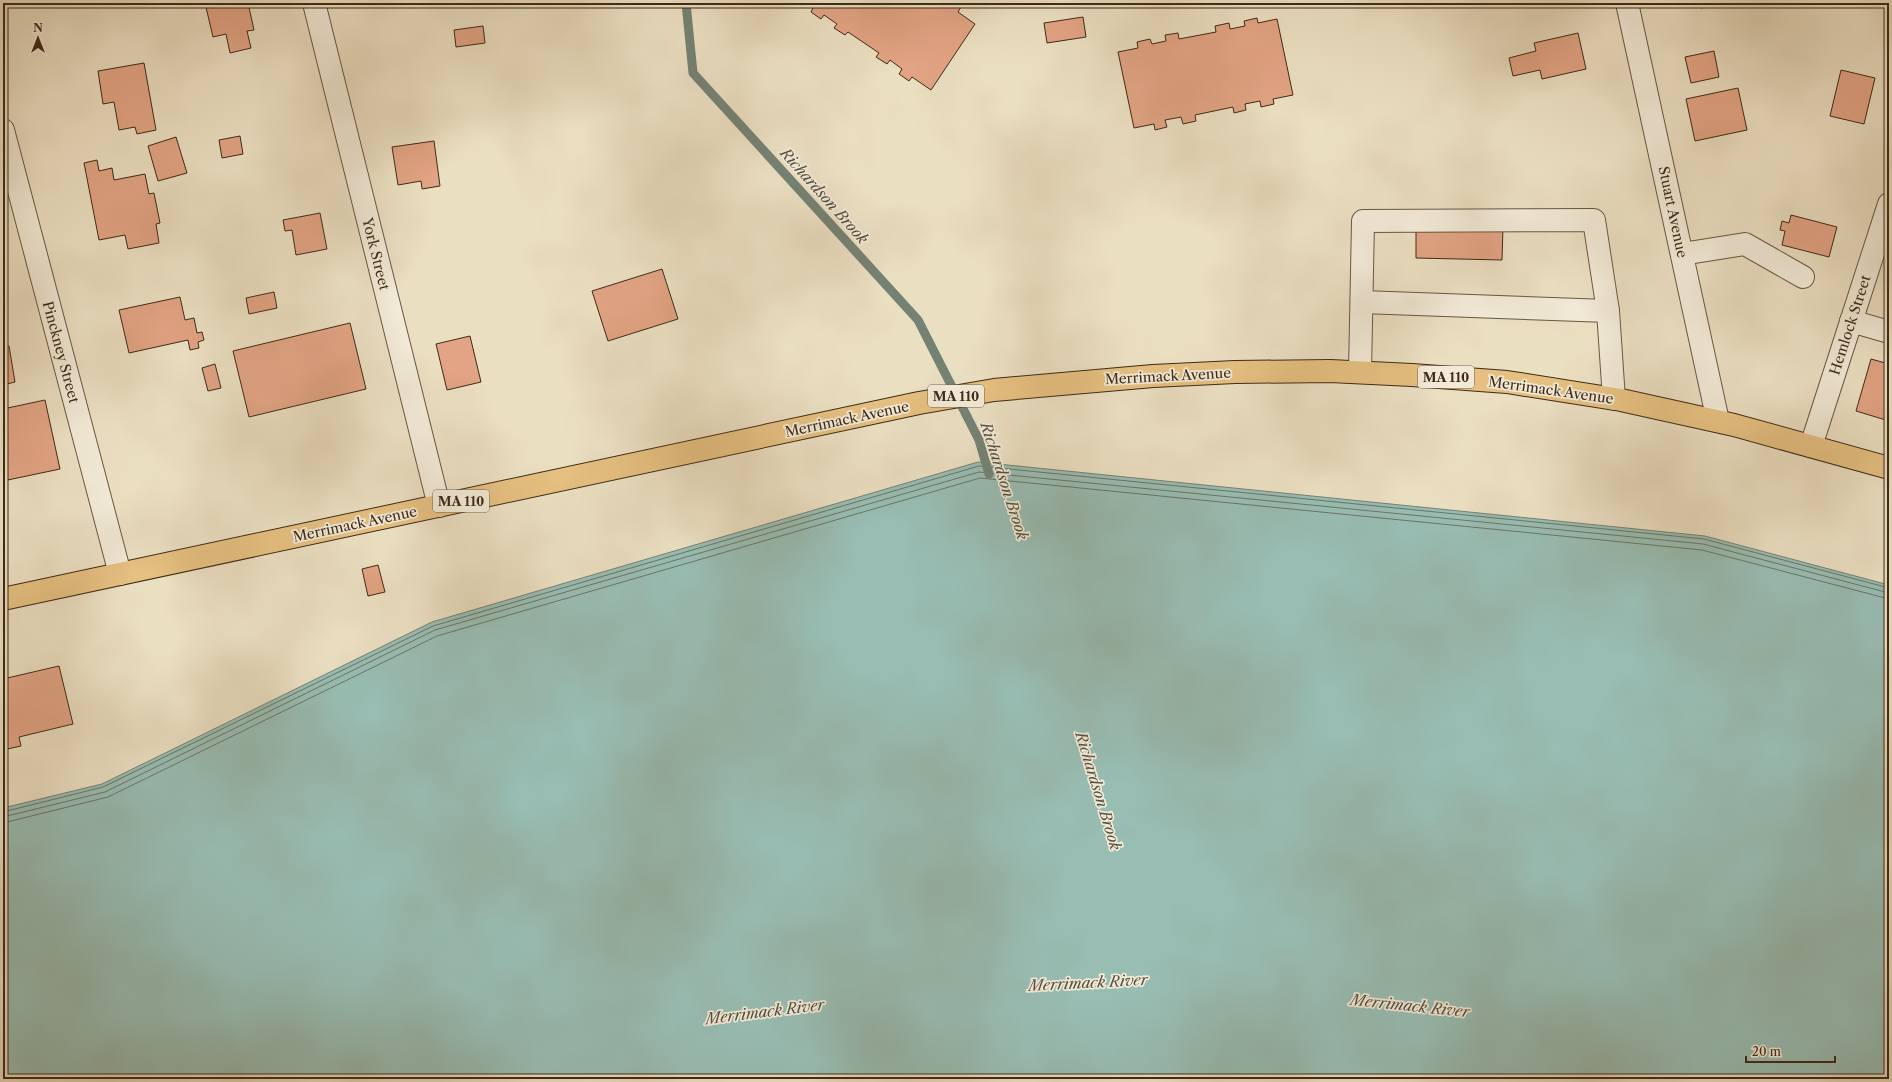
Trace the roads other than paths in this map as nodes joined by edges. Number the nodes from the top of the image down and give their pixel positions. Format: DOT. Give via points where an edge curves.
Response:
graph roads {
  1 [pos="314,3"];
  2 [pos="1627,3"];
  3 [pos="3,130"];
  4 [pos="1889,204"];
  5 [pos="1682,254"];
  6 [pos="1802,277"];
  7 [pos="1362,302"];
  8 [pos="1608,311"];
  9 [pos="1851,321"];
  10 [pos="1889,332"];
  11 [pos="1360,372"];
  12 [pos="1614,399"];
  13 [pos="1718,421"];
  14 [pos="1811,446"];
  15 [pos="1889,468"];
  16 [pos="439,506"];
  17 [pos="120,574"];
  18 [pos="3,599"];
  1 -- 16 [label="street, York Street"];
  2 -- 5 [label="street, Stuart Avenue"];
  3 -- 17 [label="street, Pinckney Street"];
  4 -- 9 [label="street, Hemlock Street"];
  5 -- 6 [label="street" via="1744,244"];
  5 -- 13 [label="street, Stuart Avenue"];
  7 -- 8 [label="street"];
  7 -- 8 [label="street" via="1363,221 1594,220"];
  7 -- 11 [label="street"];
  8 -- 12 [label="street"];
  9 -- 10 [label="street"];
  9 -- 14 [label="street, Hemlock Street"];
  11 -- 12 [label="main road, Merrimack Avenue / MA 110" via="1508,382"];
  11 -- 16 [label="main road, Merrimack Avenue / MA 110" via="1227,372 994,390 919,403"];
  12 -- 13 [label="main road, Merrimack Avenue / MA 110"];
  13 -- 14 [label="main road, Merrimack Avenue / MA 110"];
  14 -- 15 [label="main road, Merrimack Avenue / MA 110"];
  16 -- 17 [label="main road, Merrimack Avenue / MA 110"];
  17 -- 18 [label="main road, Merrimack Avenue / MA 110"];
}
